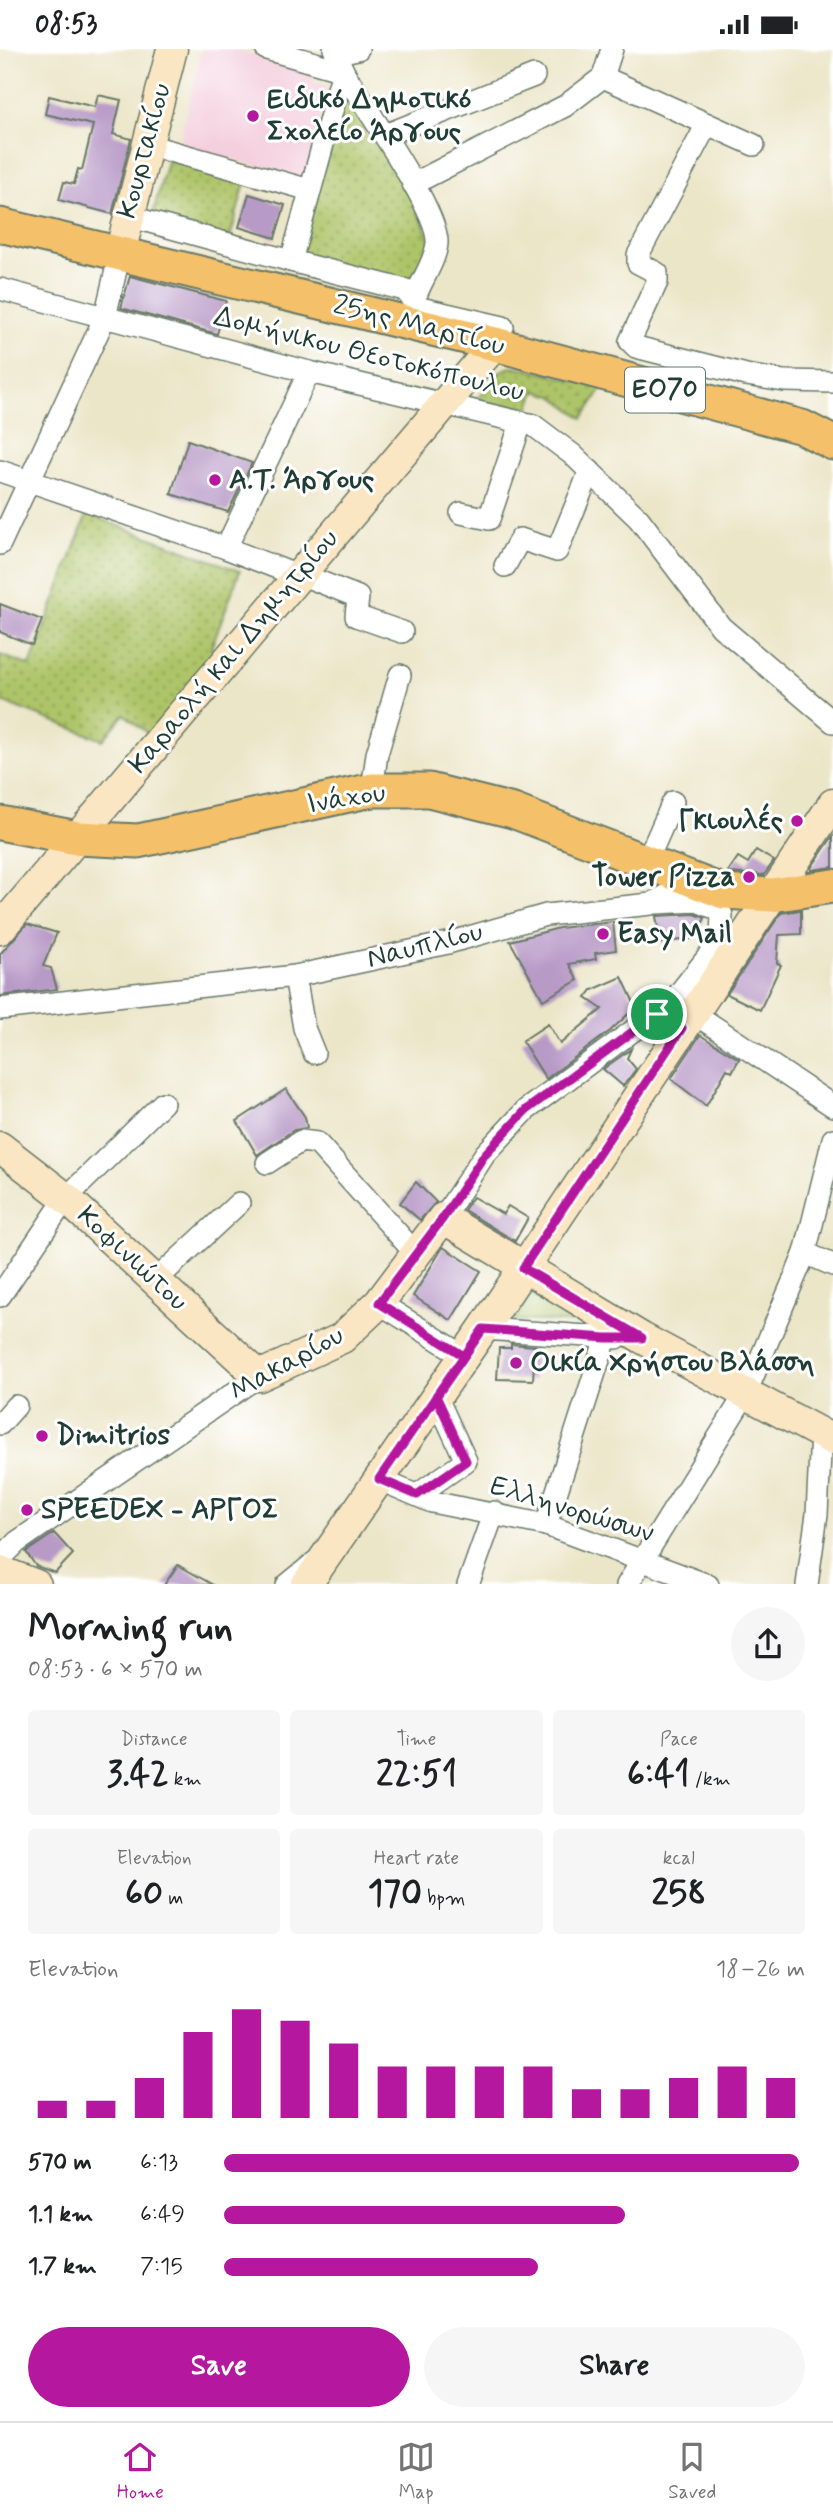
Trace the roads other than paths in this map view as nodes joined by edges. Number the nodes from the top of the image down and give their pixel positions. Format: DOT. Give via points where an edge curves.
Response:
graph roads {
  1 [pos="172,49"];
  2 [pos="266,49"];
  3 [pos="612,49"];
  4 [pos="343,55"];
  5 [pos="534,76"];
  6 [pos="603,77"];
  7 [pos="707,124"];
  8 [pos="385,135"];
  9 [pos="148,145"];
  10 [pos="754,145"];
  11 [pos="413,184"];
  12 [pos="310,190"];
  13 [pos="128,216"];
  14 [pos="0,225"];
  15 [pos="120,253"];
  16 [pos="291,261"];
  17 [pos="0,289"];
  18 [pos="412,292"];
  19 [pos="105,317"];
  20 [pos="499,335"];
  21 [pos="309,372"];
  22 [pos="833,382"];
  23 [pos="444,403"];
  24 [pos="521,423"];
  25 [pos="833,443"];
  26 [pos="0,471"];
  27 [pos="590,471"];
  28 [pos="28,480"];
  29 [pos="461,513"];
  30 [pos="0,544"];
  31 [pos="226,548"];
  32 [pos="505,566"];
  33 [pos="299,575"];
  34 [pos="402,632"];
  35 [pos="400,675"];
  36 [pos="833,722"];
  37 [pos="372,790"];
  38 [pos="673,802"];
  39 [pos="833,804"];
  40 [pos="0,823"];
  41 [pos="77,838"];
  42 [pos="647,861"];
  43 [pos="684,874"];
  44 [pos="833,886"];
  45 [pos="772,895"];
  46 [pos="651,904"];
  47 [pos="0,929"];
  48 [pos="295,976"];
  49 [pos="0,1009"];
  50 [pos="677,1018"];
  51 [pos="314,1053"];
  52 [pos="163,1103"];
  53 [pos="833,1106"];
  54 [pos="833,1139"];
  55 [pos="0,1146"];
  56 [pos="267,1163"];
  57 [pos="66,1198"];
  58 [pos="239,1203"];
  59 [pos="443,1218"];
  60 [pos="805,1253"];
  61 [pos="416,1254"];
  62 [pos="833,1265"];
  63 [pos="523,1268"];
  64 [pos="156,1280"];
  65 [pos="0,1296"];
  66 [pos="379,1303"];
  67 [pos="483,1329"];
  68 [pos="606,1338"];
  69 [pos="642,1338"];
  70 [pos="464,1356"];
  71 [pos="260,1376"];
  72 [pos="746,1393"];
  73 [pos="436,1396"];
  74 [pos="16,1406"];
  75 [pos="0,1424"];
  76 [pos="827,1437"];
  77 [pos="379,1479"];
  78 [pos="417,1495"];
  79 [pos="494,1512"];
  80 [pos="546,1525"];
  81 [pos="325,1555"];
  82 [pos="0,1559"];
  83 [pos="645,1560"];
  84 [pos="0,1571"];
  85 [pos="36,1584"];
  86 [pos="287,1584"];
  87 [pos="306,1584"];
  88 [pos="468,1584"];
  89 [pos="627,1584"];
  90 [pos="708,1584"];
  91 [pos="807,1584"];
  1 -- 9 [label="main road, Κουρτακίου"];
  2 -- 4 [label="street"];
  3 -- 6 [label="street"];
  4 -- 8 [label="street"];
  4 -- 12 [label="street"];
  5 -- 8 [label="street"];
  6 -- 7 [label="street"];
  6 -- 11 [label="street" via="565,106"];
  7 -- 10 [label="street"];
  7 -- 22 [label="street" via="638,255 638,263 657,272 657,282 630,341 636,347 746,375"];
  8 -- 11 [label="street"];
  9 -- 12 [label="street"];
  9 -- 13 [label="main road, Κουρτακίου"];
  11 -- 18 [label="street" via="436,230 437,245"];
  12 -- 16 [label="street"];
  13 -- 15 [label="main road, Κουρτακίου"];
  13 -- 16 [label="street"];
  14 -- 15 [label="main road, 25ης Μαρτίου"];
  15 -- 19 [label="street"];
  15 -- 20 [label="main road, 25ης Μαρτίου"];
  16 -- 18 [label="street"];
  17 -- 19 [label="street, Δομήνικου Θεοτοκόπουλου"];
  18 -- 20 [label="street" via="416,307"];
  19 -- 21 [label="street, Δομήνικου Θεοτοκόπουλου"];
  19 -- 28 [label="street"];
  20 -- 23 [label="main road, Καραολή και Δημητρίου"];
  20 -- 25 [label="main road, 25ης Μαρτίου / ΕΟ70" via="802,427"];
  21 -- 23 [label="street, Δομήνικου Θεοτοκόπουλου"];
  21 -- 31 [label="street"];
  23 -- 24 [label="street, Δομήνικου Θεοτοκόπουλου"];
  23 -- 33 [label="main road, Καραολή και Δημητρίου"];
  24 -- 27 [label="street, Δομήνικου Θεοτοκόπουλου" via="533,425"];
  24 -- 29 [label="street" via="489,519"];
  26 -- 28 [label="street"];
  27 -- 32 [label="street" via="557,551 520,539"];
  27 -- 36 [label="street, Δομήνικου Θεοτοκόπουλου" via="639,519 721,627"];
  28 -- 30 [label="street"];
  28 -- 31 [label="street"];
  31 -- 33 [label="street"];
  33 -- 34 [label="street" via="358,597 356,616"];
  33 -- 41 [label="main road, Καραολή και Δημητρίου"];
  35 -- 37 [label="street" via="377,754"];
  37 -- 41 [label="main road, Ινάχου" via="138,841"];
  37 -- 42 [label="main road, Ινάχου" via="429,790 469,798"];
  38 -- 42 [label="street"];
  39 -- 45 [label="main road"];
  40 -- 41 [label="main road, Ινάχου"];
  41 -- 47 [label="main road, Καραολή και Δημητρίου"];
  42 -- 43 [label="main road, Ινάχου"];
  43 -- 45 [label="main road" via="724,892"];
  43 -- 46 [label="street" via="673,892"];
  44 -- 45 [label="main road"];
  45 -- 50 [label="main road"];
  46 -- 48 [label="street, Ναυπλίου" via="546,915 449,943"];
  46 -- 50 [label="street, Μακαρίου" via="697,901 710,904 722,915 721,935 673,1001"];
  48 -- 49 [label="street, Ναυπλίου"];
  48 -- 51 [label="street" via="304,1028"];
  50 -- 53 [label="street"];
  50 -- 59 [label="street, Μακαρίου" via="526,1110 485,1154"];
  50 -- 63 [label="main road"];
  52 -- 57 [label="street"];
  54 -- 60 [label="street"];
  55 -- 57 [label="main road, Κοφινιώτου"];
  56 -- 61 [label="street" via="301,1141 317,1143"];
  57 -- 64 [label="main road, Κοφινιώτου"];
  57 -- 65 [label="street"];
  58 -- 64 [label="street"];
  59 -- 61 [label="main road, Μακαρίου"];
  59 -- 63 [label="main road"];
  60 -- 62 [label="street"];
  60 -- 72 [label="street"];
  61 -- 66 [label="main road, Μακαρίου"];
  63 -- 67 [label="main road"];
  63 -- 69 [label="main road"];
  64 -- 71 [label="main road, Κοφινιώτου"];
  66 -- 70 [label="street"];
  66 -- 71 [label="main road, Μακαρίου" via="342,1338"];
  67 -- 68 [label="street"];
  67 -- 70 [label="main road"];
  68 -- 69 [label="street"];
  68 -- 80 [label="street"];
  69 -- 72 [label="main road"];
  70 -- 73 [label="main road"];
  71 -- 82 [label="street, Μακαρίου" via="17,1542"];
  72 -- 76 [label="main road"];
  72 -- 83 [label="street"];
  73 -- 77 [label="main road"];
  73 -- 78 [label="street" via="466,1461"];
  74 -- 75 [label="street"];
  76 -- 91 [label="street"];
  77 -- 78 [label="street, Ελληνορώσων"];
  77 -- 81 [label="main road"];
  78 -- 79 [label="street, Ελληνορώσων" via="432,1502"];
  79 -- 80 [label="street, Ελληνορώσων"];
  79 -- 88 [label="street"];
  80 -- 83 [label="street, Ελληνορώσων"];
  81 -- 86 [label="street"];
  81 -- 87 [label="main road"];
  83 -- 89 [label="street"];
  83 -- 90 [label="street, Ελληνορώσων"];
  84 -- 85 [label="main road"];
}
